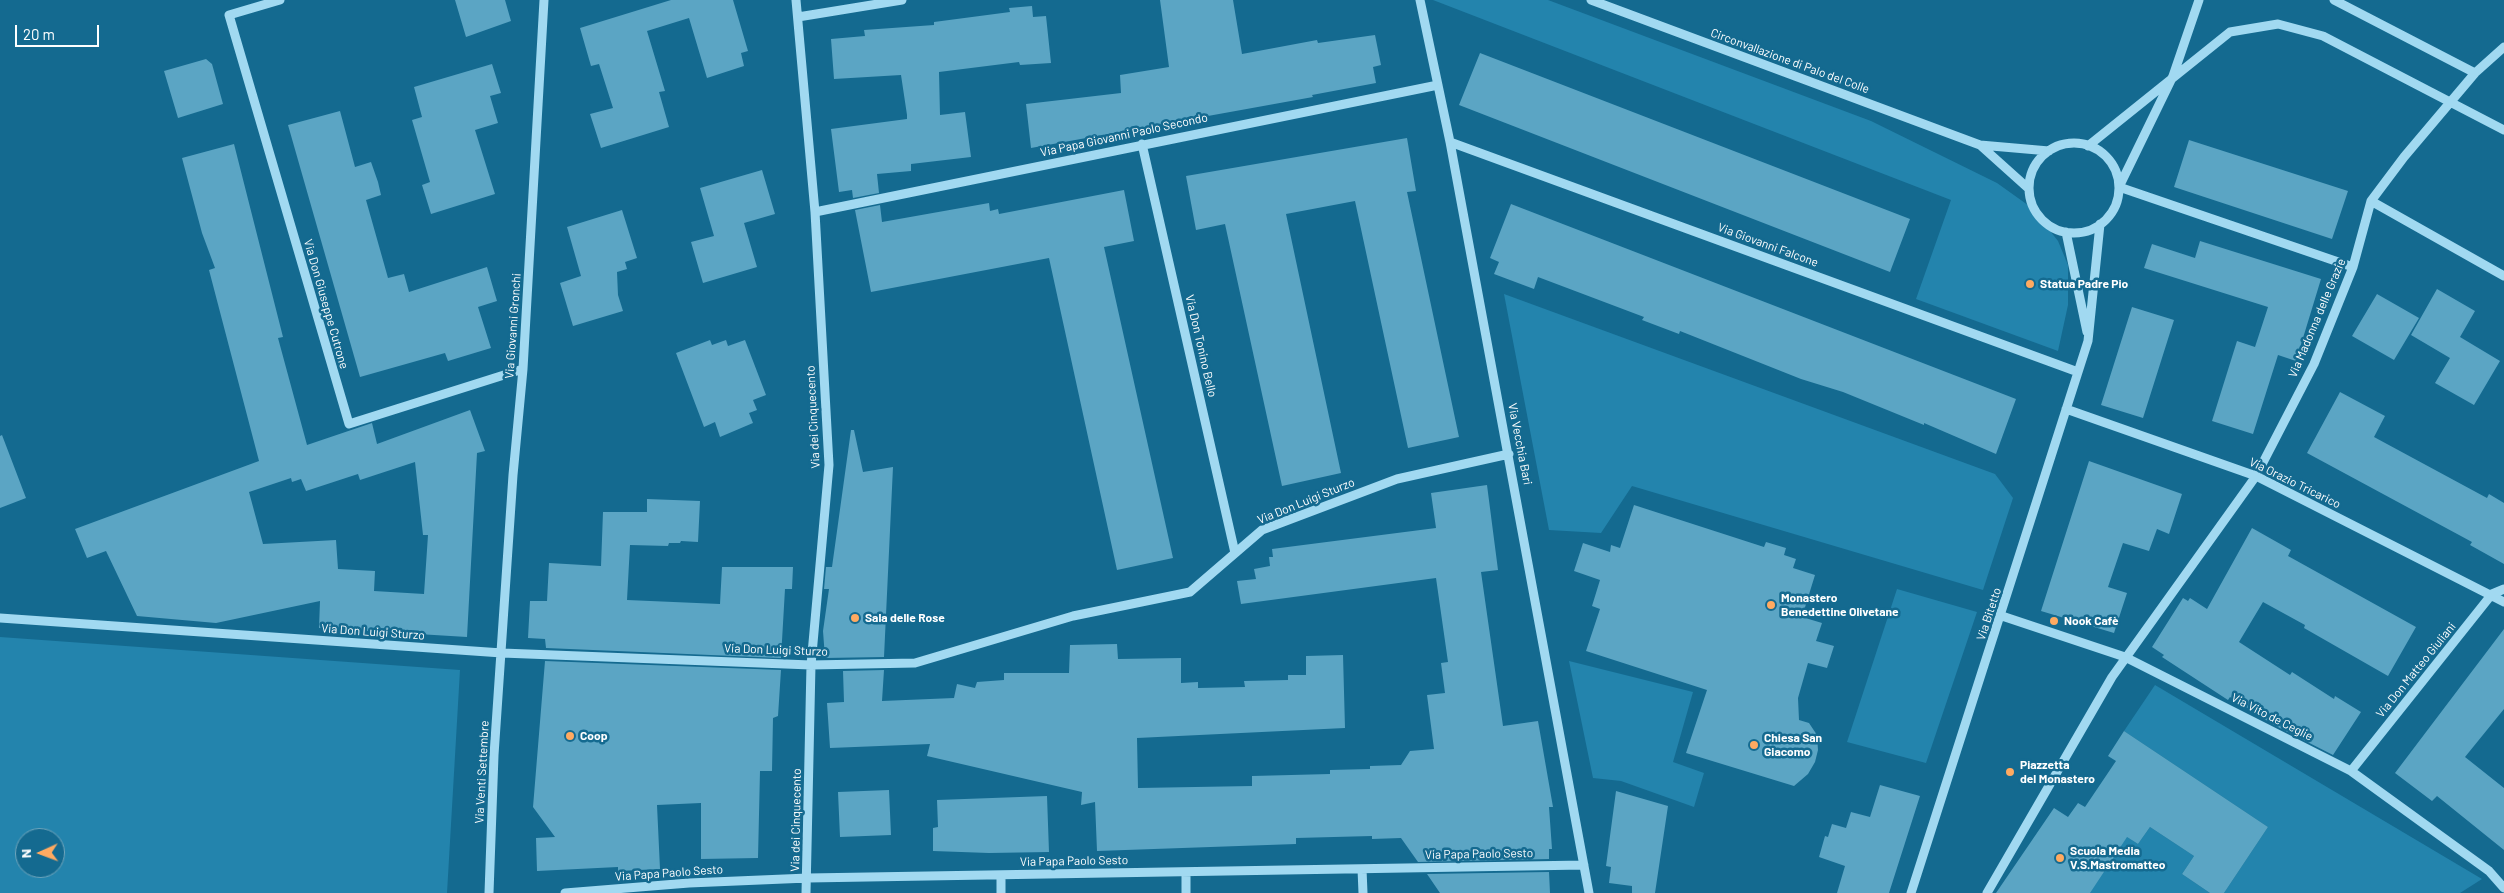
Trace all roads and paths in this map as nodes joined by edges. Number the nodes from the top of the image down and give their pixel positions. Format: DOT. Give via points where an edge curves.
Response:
graph roads {
  1 [pos="280,0"];
  2 [pos="544,0"];
  3 [pos="796,0"];
  4 [pos="902,0"];
  5 [pos="1420,0"];
  6 [pos="1591,0"];
  7 [pos="2199,0"];
  8 [pos="2334,0"];
  9 [pos="798,17"];
  10 [pos="2504,47"];
  11 [pos="2475,73"];
  12 [pos="2173,76"];
  13 [pos="1438,85"];
  14 [pos="2450,102"];
  15 [pos="2504,130"];
  16 [pos="1450,142"];
  17 [pos="1142,144"];
  18 [pos="1980,145"];
  19 [pos="2088,146"];
  20 [pos="2049,151"];
  21 [pos="2119,187"];
  22 [pos="2029,189"];
  23 [pos="2371,201"];
  24 [pos="815,212"];
  25 [pos="2100,224"];
  26 [pos="2066,232"];
  27 [pos="2353,267"];
  28 [pos="2504,276"];
  29 [pos="2088,341"];
  30 [pos="523,369"];
  31 [pos="2078,372"];
  32 [pos="2066,409"];
  33 [pos="1509,454"];
  34 [pos="2256,476"];
  35 [pos="1235,554"];
  36 [pos="2504,589"];
  37 [pos="2492,594"];
  38 [pos="2504,602"];
  39 [pos="2002,616"];
  40 [pos="0,618"];
  41 [pos="502,653"];
  42 [pos="2125,657"];
  43 [pos="811,665"];
  44 [pos="2351,771"];
  45 [pos="1584,865"];
  46 [pos="1362,869"];
  47 [pos="1186,872"];
  48 [pos="1001,875"];
  49 [pos="808,878"];
  50 [pos="689,883"];
  51 [pos="2504,888"];
  52 [pos="489,893"];
  53 [pos="566,893"];
  54 [pos="688,893"];
  55 [pos="806,893"];
  56 [pos="1001,893"];
  57 [pos="1186,893"];
  58 [pos="1363,893"];
  59 [pos="1589,893"];
  60 [pos="1911,893"];
  61 [pos="1987,893"];
  1 -- 30 [label="street, Via Don Giuseppe Cutrone" via="229,15 348,424"];
  2 -- 30 [label="street, Via Giovanni Gronchi"];
  3 -- 9 [label="street, Via dei Cinquecento"];
  4 -- 9 [label="street"];
  5 -- 13 [label="street, Via Vecchia Bari"];
  6 -- 18 [label="street, Circonvallazione di Palo del Colle"];
  7 -- 12 [label="street"];
  8 -- 11 [label="street"];
  9 -- 24 [label="street, Via dei Cinquecento"];
  10 -- 11 [label="street, Via Madonna delle Grazie"];
  11 -- 14 [label="street, Via Madonna delle Grazie"];
  12 -- 14 [label="street" via="2230,32 2278,24 2323,36"];
  12 -- 19 [label="street"];
  12 -- 21 [label="street"];
  13 -- 16 [label="street, Via Vecchia Bari"];
  13 -- 17 [label="street, Via Papa Giovanni Paolo Secondo"];
  14 -- 15 [label="street"];
  14 -- 23 [label="street, Via Madonna delle Grazie"];
  16 -- 31 [label="street, Via Giovanni Falcone"];
  16 -- 33 [label="street, Via Vecchia Bari"];
  17 -- 24 [label="street, Via Papa Giovanni Paolo Secondo"];
  17 -- 35 [label="street, Via Don Tonino Bello"];
  18 -- 20 [label="street"];
  18 -- 22 [label="street"];
  19 -- 20 [label="street" via="2070,144"];
  19 -- 21 [label="street" via="2108,160 2116,173"];
  20 -- 22 [label="street" via="2035,166"];
  21 -- 25 [label="street" via="2117,201"];
  21 -- 27 [label="street"];
  22 -- 26 [label="street" via="2035,211 2044,222"];
  23 -- 27 [label="street, Via Madonna delle Grazie"];
  23 -- 28 [label="street"];
  24 -- 43 [label="street, Via dei Cinquecento" via="829,465"];
  25 -- 26 [label="street" via="2088,231"];
  25 -- 29 [label="street, Via Bitetto"];
  26 -- 29 [label="street"];
  27 -- 34 [label="street, Via Madonna delle Grazie" via="2314,364"];
  29 -- 31 [label="street, Via Bitetto"];
  30 -- 41 [label="street, Via Giovanni Gronchi"];
  31 -- 32 [label="street, Via Bitetto"];
  32 -- 34 [label="street, Via Orazio Tricarico"];
  32 -- 39 [label="street, Via Bitetto"];
  33 -- 35 [label="street, Via Don Luigi Sturzo" via="1398,479 1262,530"];
  33 -- 45 [label="street, Via Vecchia Bari"];
  34 -- 37 [label="street, Via Orazio Tricarico"];
  34 -- 42 [label="street, Via Madonna delle Grazie"];
  35 -- 43 [label="street, Via Don Luigi Sturzo" via="1190,592 1073,616 915,664"];
  36 -- 37 [label="street, Via Don Matteo Giuliani"];
  37 -- 38 [label="street, Via Orazio Tricarico"];
  37 -- 44 [label="street, Via Don Matteo Giuliani"];
  39 -- 42 [label="street, Via Vito de Ceglie"];
  39 -- 60 [label="street, Via Bitetto"];
  40 -- 41 [label="street, Via Don Luigi Sturzo"];
  41 -- 43 [label="street, Via Don Luigi Sturzo"];
  41 -- 52 [label="street, Via Venti Settembre"];
  42 -- 44 [label="street, Via Vito de Ceglie"];
  42 -- 61 [label="street, Via Madonna delle Grazie"];
  43 -- 49 [label="street, Via dei Cinquecento"];
  44 -- 51 [label="street, Via Vito de Ceglie" via="2489,871"];
  45 -- 46 [label="street, Via Papa Paolo Sesto"];
  45 -- 59 [label="street, Via Vecchia Bari"];
  46 -- 47 [label="street, Via Papa Paolo Sesto"];
  46 -- 58 [label="street"];
  47 -- 48 [label="street, Via Papa Paolo Sesto"];
  47 -- 57 [label="street"];
  48 -- 49 [label="street, Via Papa Paolo Sesto"];
  48 -- 56 [label="street"];
  49 -- 50 [label="street, Via Papa Paolo Sesto"];
  49 -- 55 [label="street, Via dei Cinquecento"];
  50 -- 53 [label="street, Via Papa Paolo Sesto"];
  50 -- 54 [label="street"];
}
